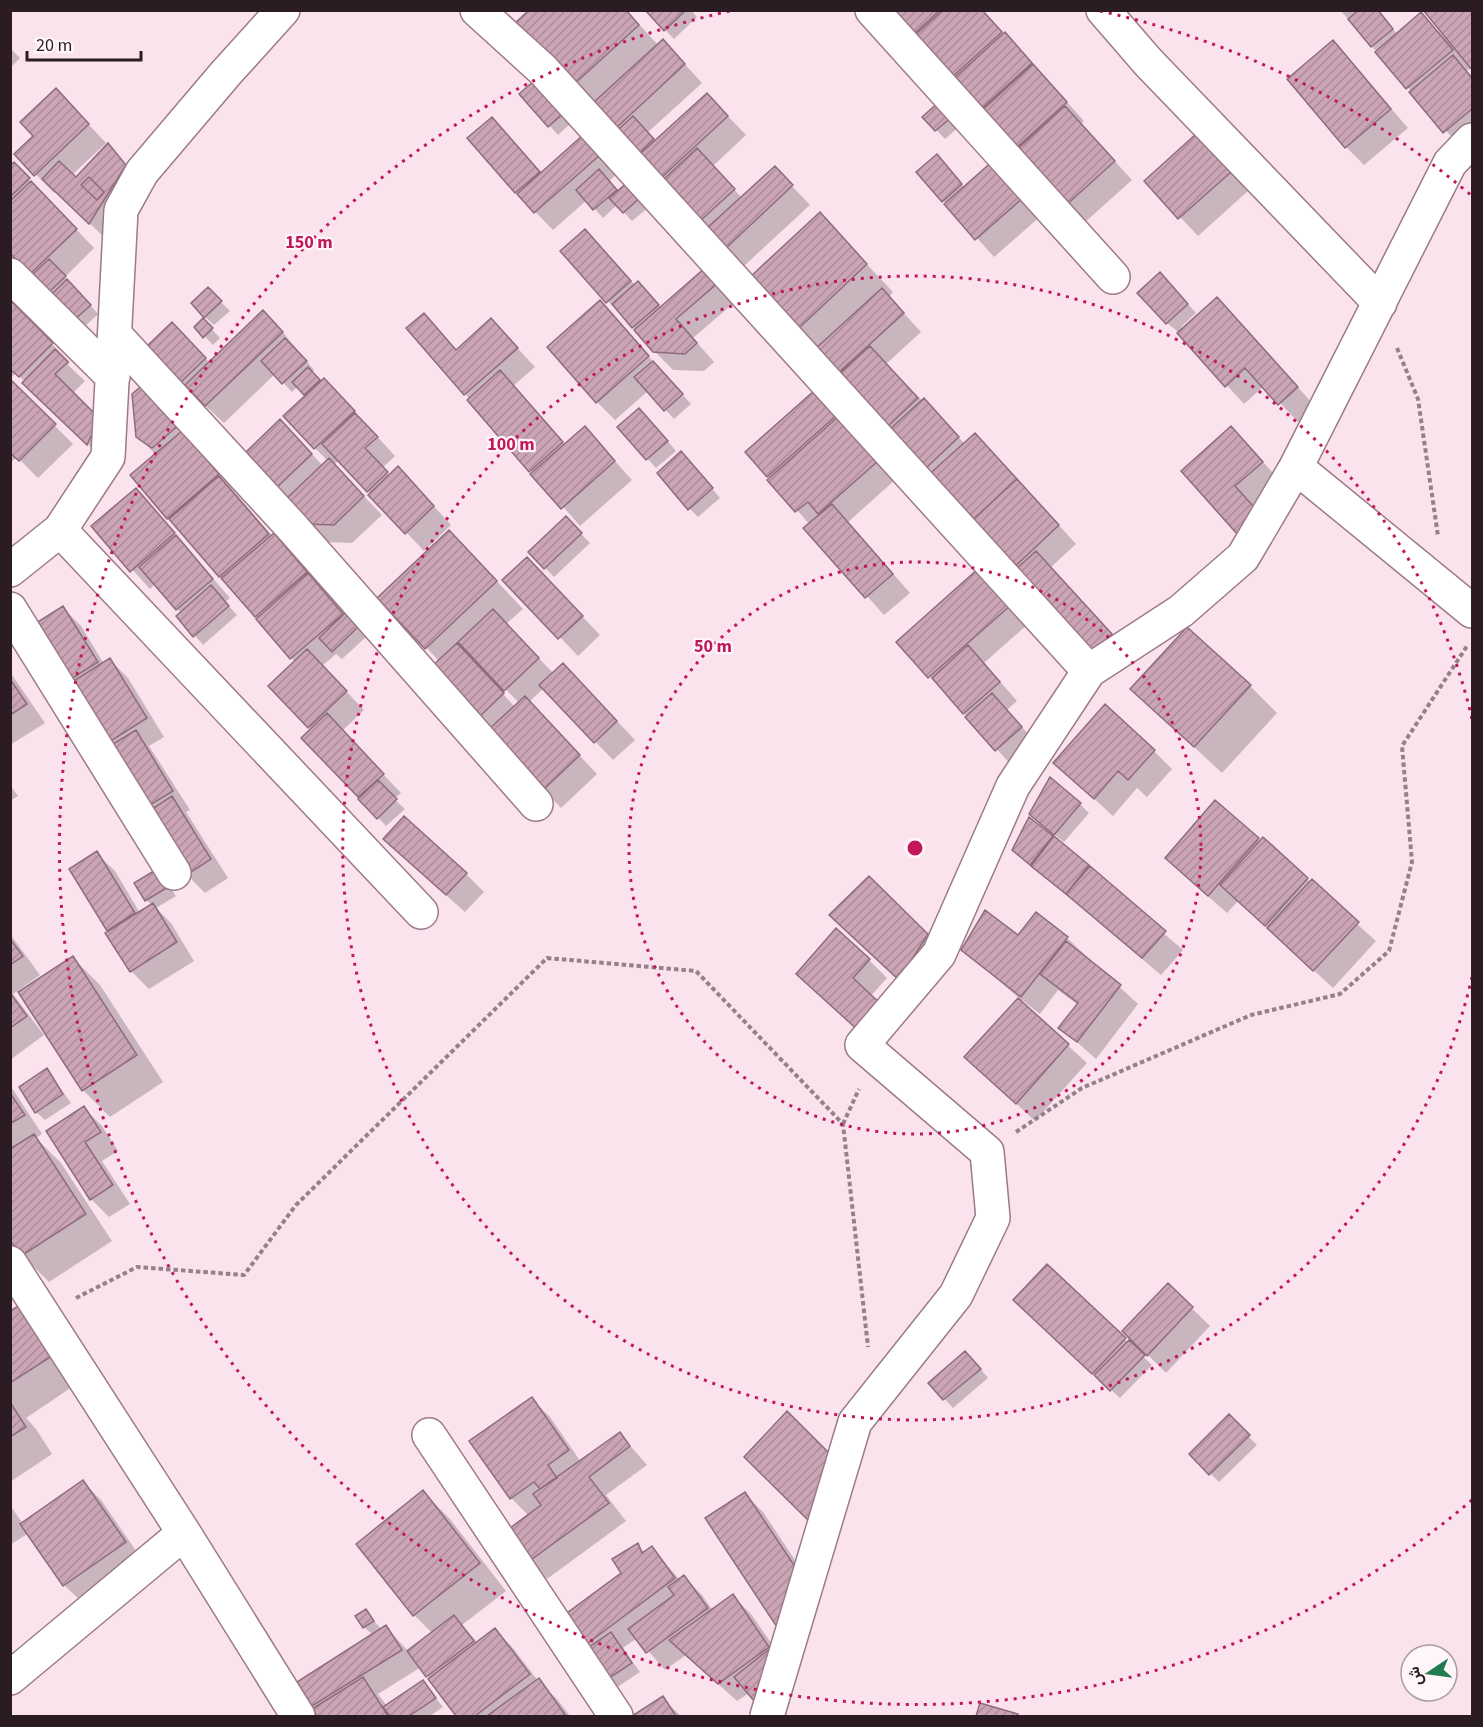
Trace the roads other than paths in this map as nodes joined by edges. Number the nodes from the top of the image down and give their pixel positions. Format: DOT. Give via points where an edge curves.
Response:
graph roads {
  1 [pos="283,10"];
  2 [pos="477,10"];
  3 [pos="872,10"];
  4 [pos="1103,10"];
  5 [pos="1473,140"];
  6 [pos="10,275"];
  7 [pos="1113,277"];
  8 [pos="1380,303"];
  9 [pos="116,336"];
  10 [pos="113,377"];
  11 [pos="1296,467"];
  12 [pos="60,530"];
  13 [pos="10,570"];
  14 [pos="10,609"];
  15 [pos="1473,611"];
  16 [pos="1089,671"];
  17 [pos="537,804"];
  18 [pos="174,873"];
  19 [pos="421,912"];
  20 [pos="10,1263"];
  21 [pos="429,1435"];
  22 [pos="184,1533"];
  23 [pos="10,1678"];
  24 [pos="298,1716"];
  25 [pos="616,1716"];
  26 [pos="767,1716"];
  1 -- 9 [label="street" via="141,172 121,210"];
  2 -- 16 [label="street" via="551,78"];
  3 -- 7 [label="street"];
  4 -- 8 [label="street" via="1148,62"];
  5 -- 8 [label="street" via="1450,163"];
  6 -- 10 [label="street"];
  8 -- 11 [label="street"];
  9 -- 10 [label="street"];
  9 -- 17 [label="street" via="291,526"];
  10 -- 12 [label="street" via="108,457"];
  11 -- 15 [label="street"];
  11 -- 16 [label="street" via="1243,557 1181,611"];
  12 -- 13 [label="street"];
  12 -- 19 [label="street"];
  14 -- 18 [label="street"];
  16 -- 26 [label="street" via="1013,786 939,954 862,1045 987,1152 993,1218 956,1295 855,1422"];
  20 -- 22 [label="street"];
  21 -- 25 [label="street"];
  22 -- 23 [label="street"];
  22 -- 24 [label="street"];
}
